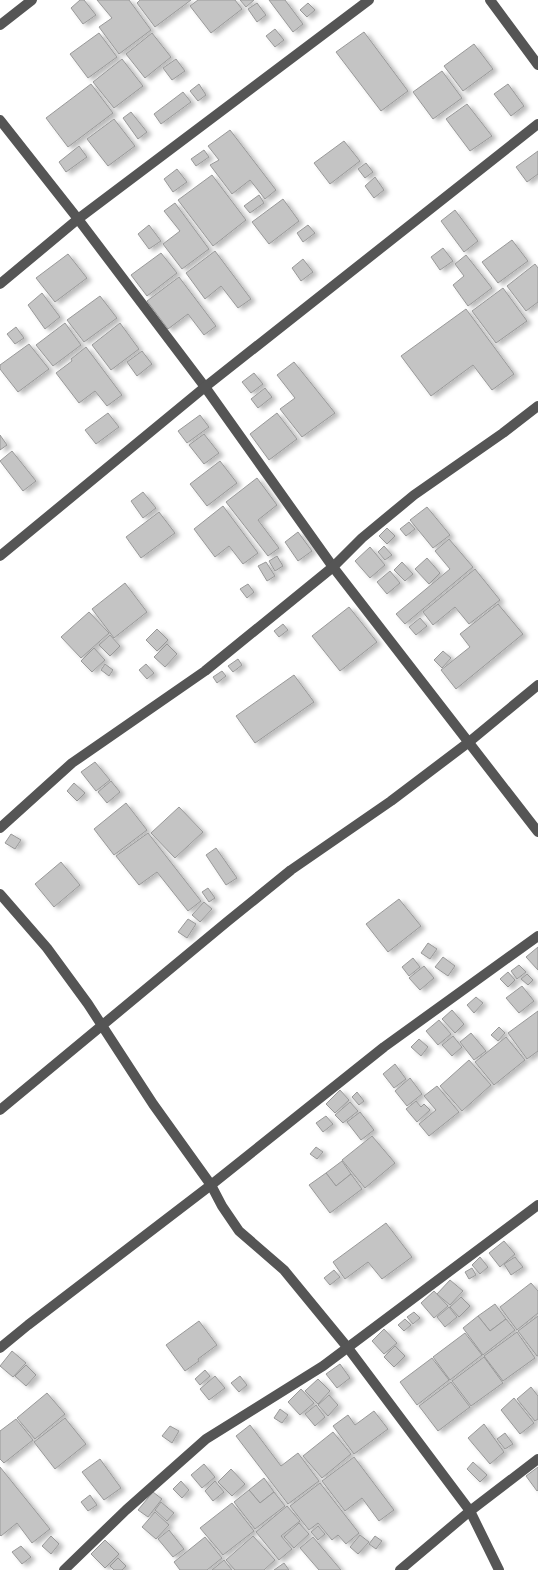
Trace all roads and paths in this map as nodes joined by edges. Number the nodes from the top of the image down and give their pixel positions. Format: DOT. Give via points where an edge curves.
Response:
graph roads {
  1 [pos="32,0"];
  2 [pos="369,0"];
  3 [pos="490,0"];
  4 [pos="0,25"];
  5 [pos="538,65"];
  6 [pos="0,120"];
  7 [pos="538,124"];
  8 [pos="78,219"];
  9 [pos="0,284"];
  10 [pos="205,387"];
  11 [pos="538,406"];
  12 [pos="0,556"];
  13 [pos="333,567"];
  14 [pos="538,685"];
  15 [pos="469,742"];
  16 [pos="0,828"];
  17 [pos="538,832"];
  18 [pos="0,894"];
  19 [pos="538,936"];
  20 [pos="102,1026"];
  21 [pos="0,1110"];
  22 [pos="211,1185"];
  23 [pos="538,1205"];
  24 [pos="0,1348"];
  25 [pos="348,1348"];
  26 [pos="538,1459"];
  27 [pos="470,1511"];
  28 [pos="64,1570"];
  29 [pos="400,1570"];
  30 [pos="499,1570"];
  1 -- 4 [label="street"];
  2 -- 8 [label="street"];
  3 -- 5 [label="street"];
  6 -- 8 [label="street"];
  7 -- 10 [label="street"];
  8 -- 9 [label="street"];
  8 -- 10 [label="street"];
  10 -- 12 [label="street"];
  10 -- 13 [label="street"];
  11 -- 13 [label="street" via="414,495 362,538"];
  13 -- 15 [label="street"];
  13 -- 16 [label="street" via="205,671 72,764"];
  14 -- 15 [label="street"];
  15 -- 17 [label="street"];
  15 -- 20 [label="street" via="391,801 291,870"];
  18 -- 20 [label="street" via="47,948"];
  19 -- 22 [label="street" via="384,1047"];
  20 -- 21 [label="street"];
  20 -- 22 [label="street" via="153,1104"];
  22 -- 24 [label="street"];
  22 -- 25 [label="street" via="239,1231 284,1270"];
  23 -- 25 [label="street"];
  25 -- 27 [label="street"];
  25 -- 28 [label="street" via="206,1439 126,1510"];
  26 -- 27 [label="street"];
  27 -- 29 [label="street"];
  27 -- 30 [label="street"];
}
